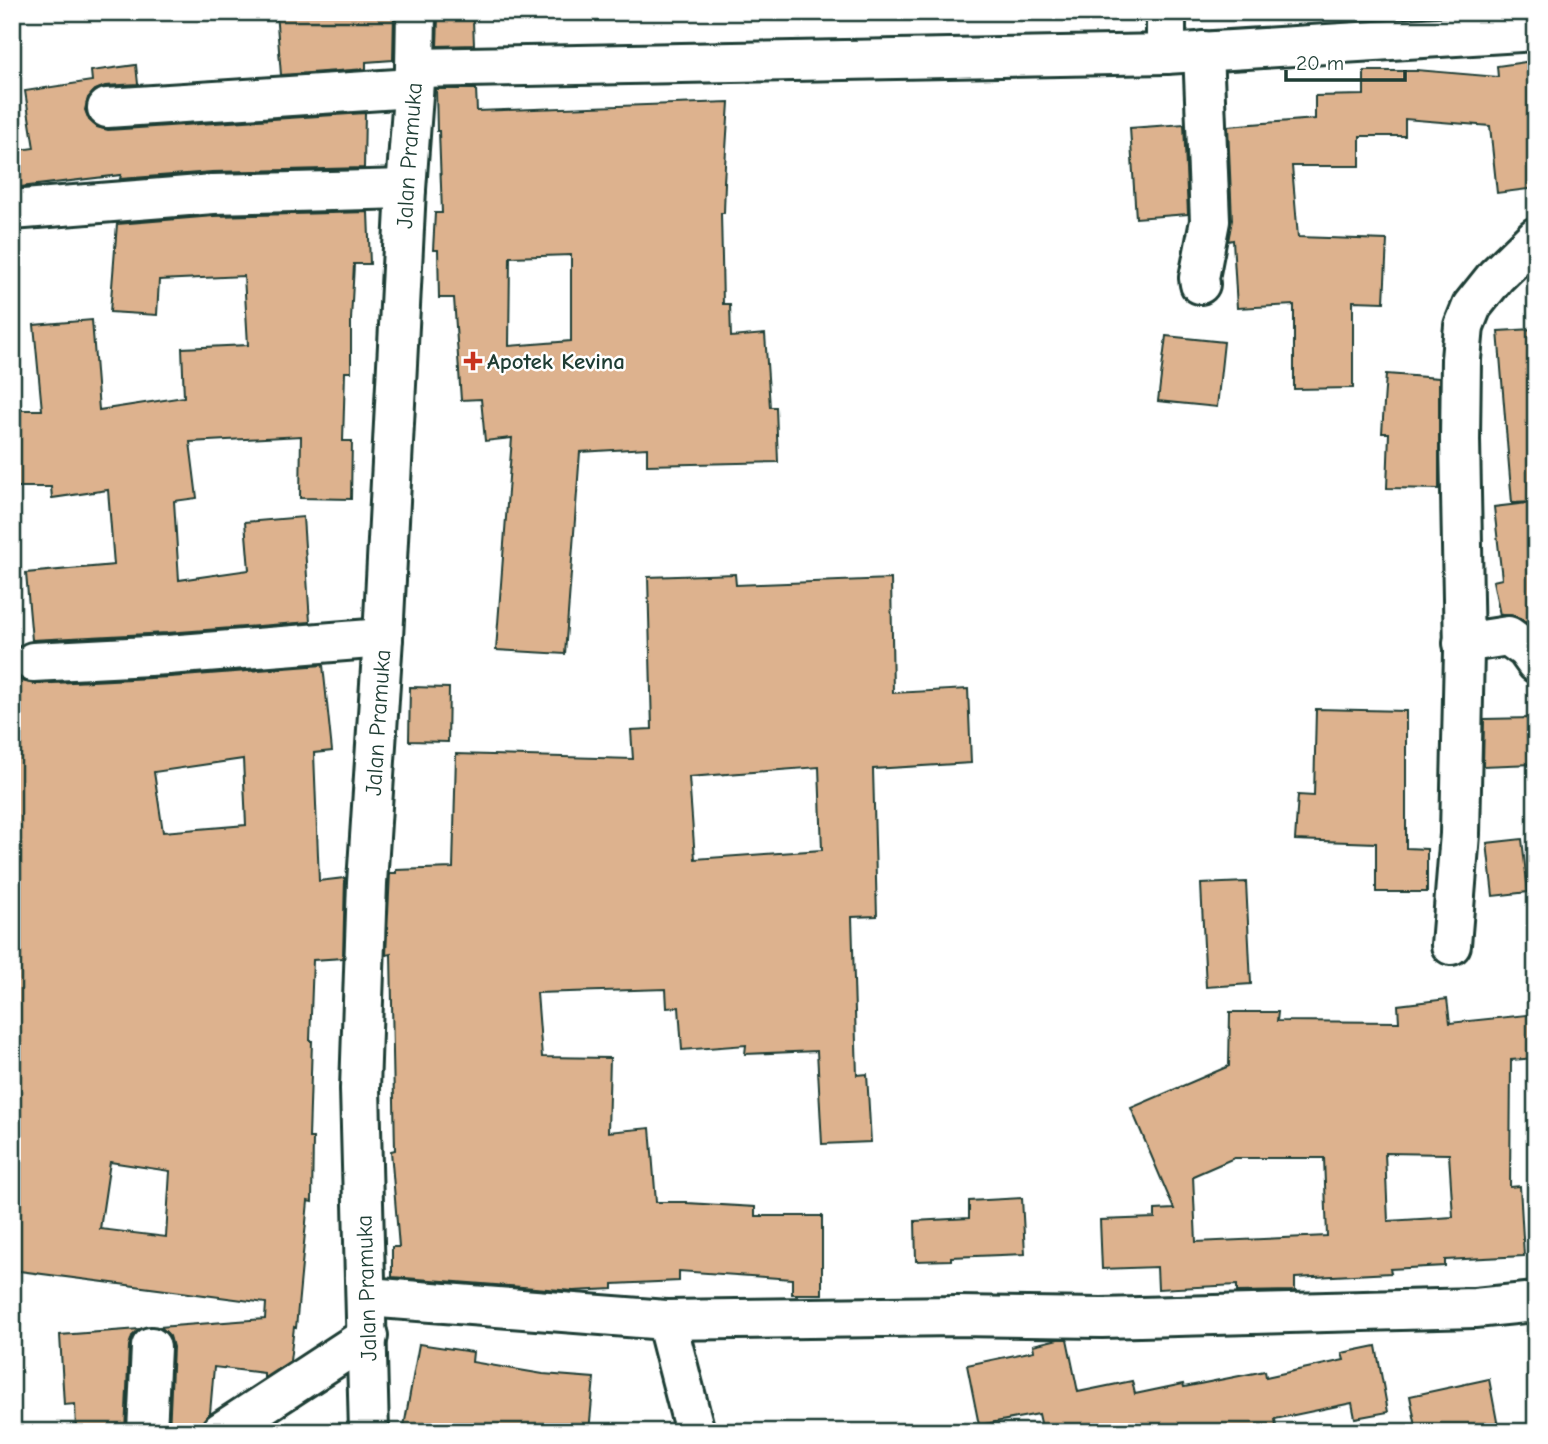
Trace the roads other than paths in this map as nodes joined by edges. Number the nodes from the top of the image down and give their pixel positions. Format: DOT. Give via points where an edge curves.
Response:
graph roads {
  1 [pos="416,12"];
  2 [pos="1166,12"];
  3 [pos="1536,31"];
  4 [pos="1185,52"];
  5 [pos="414,78"];
  6 [pos="107,108"];
  7 [pos="406,189"];
  8 [pos="12,210"];
  9 [pos="1536,237"];
  10 [pos="1199,284"];
  11 [pos="383,638"];
  12 [pos="1463,643"];
  13 [pos="33,662"];
  14 [pos="1536,663"];
  15 [pos="1451,945"];
  16 [pos="367,1297"];
  17 [pos="1536,1303"];
  18 [pos="666,1320"];
  19 [pos="368,1336"];
  20 [pos="151,1348"];
  21 [pos="148,1432"];
  22 [pos="221,1432"];
  23 [pos="369,1432"];
  24 [pos="695,1432"];
  1 -- 5 [label="street, Jalan Pramuka"];
  2 -- 4 [label="street"];
  3 -- 4 [label="street"];
  4 -- 5 [label="street"];
  4 -- 10 [label="street" via="1210,221"];
  5 -- 6 [label="street"];
  5 -- 7 [label="street, Jalan Pramuka"];
  7 -- 8 [label="street" via="213,194"];
  7 -- 11 [label="street, Jalan Pramuka"];
  9 -- 12 [label="street" via="1496,276 1472,306 1464,326 1460,440"];
  11 -- 13 [label="street"];
  11 -- 16 [label="street, Jalan Pramuka" via="367,883 360,1089"];
  12 -- 14 [label="street" via="1508,636"];
  12 -- 15 [label="street" via="1460,834"];
  16 -- 18 [label="street"];
  16 -- 19 [label="street, Jalan Pramuka"];
  17 -- 18 [label="street" via="1102,1318"];
  18 -- 24 [label="street"];
  19 -- 22 [label="street"];
  19 -- 23 [label="street, Jalan Pramuka"];
  20 -- 21 [label="street"];
}
